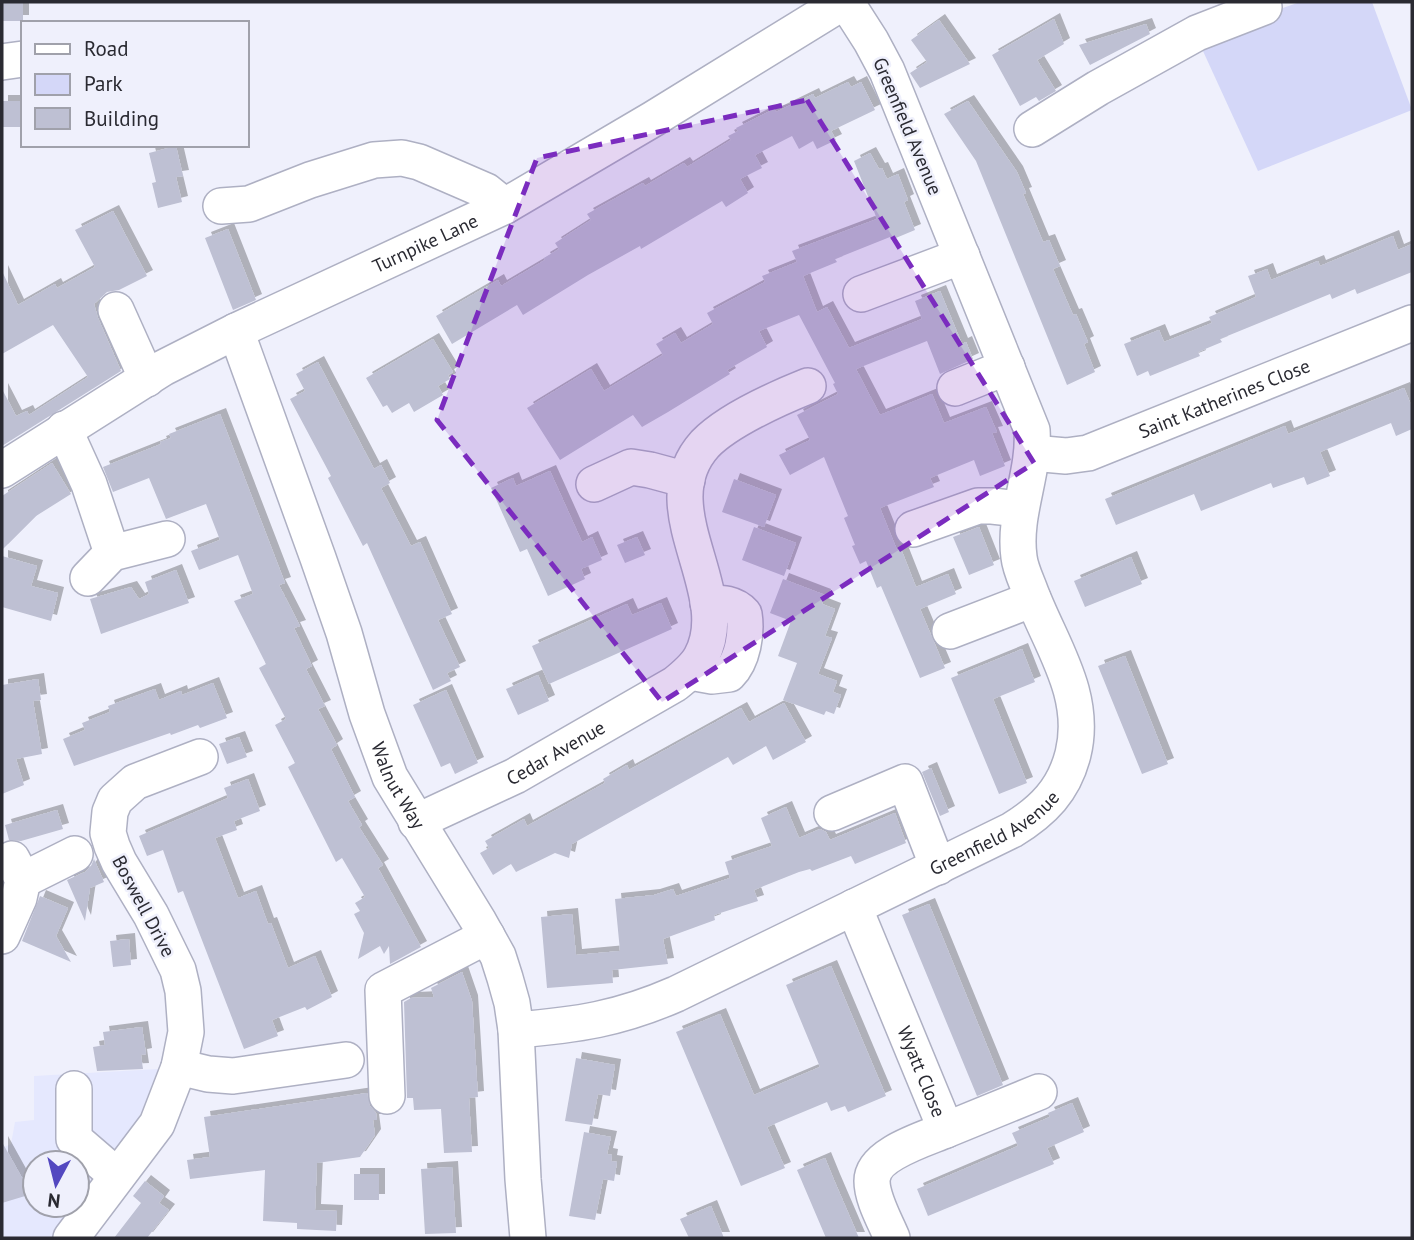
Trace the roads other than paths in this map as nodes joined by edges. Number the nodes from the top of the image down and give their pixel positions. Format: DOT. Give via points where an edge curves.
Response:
graph roads {
  1 [pos="845,2"];
  2 [pos="1264,7"];
  3 [pos="21,60"];
  4 [pos="2,62"];
  5 [pos="1032,129"];
  6 [pos="221,205"];
  7 [pos="505,206"];
  8 [pos="962,256"];
  9 [pos="861,294"];
  10 [pos="116,310"];
  11 [pos="1412,323"];
  12 [pos="236,331"];
  13 [pos="1007,366"];
  14 [pos="147,379"];
  15 [pos="808,386"];
  16 [pos="955,387"];
  17 [pos="64,429"];
  18 [pos="1032,453"];
  19 [pos="2,470"];
  20 [pos="687,480"];
  21 [pos="594,484"];
  22 [pos="1020,509"];
  23 [pos="913,529"];
  24 [pos="167,538"];
  25 [pos="1033,599"];
  26 [pos="950,631"];
  27 [pos="200,757"];
  28 [pos="832,813"];
  29 [pos="416,822"];
  30 [pos="75,854"];
  31 [pos="938,867"];
  32 [pos="854,907"];
  33 [pos="2,936"];
  34 [pos="487,936"];
  35 [pos="516,1030"];
  36 [pos="346,1060"];
  37 [pos="179,1067"];
  38 [pos="74,1089"];
  39 [pos="1039,1091"];
  40 [pos="387,1096"];
  41 [pos="946,1130"];
  42 [pos="117,1176"];
  43 [pos="71,1238"];
  44 [pos="528,1238"];
  45 [pos="892,1238"];
  1 -- 7 [label="street, Turnpike Lane"];
  1 -- 8 [label="street, Greenfield Avenue" via="887,71"];
  2 -- 5 [label="street" via="1197,33"];
  3 -- 4 [label="street"];
  6 -- 7 [label="street" via="249,204 374,160 402,158 486,191"];
  7 -- 12 [label="street, Turnpike Lane"];
  8 -- 9 [label="street"];
  8 -- 13 [label="street, Greenfield Avenue"];
  10 -- 14 [label="street"];
  11 -- 18 [label="street, Saint Katherines Close" via="1088,453"];
  12 -- 14 [label="street, Turnpike Lane"];
  12 -- 29 [label="street, Walnut Way" via="344,633 390,777"];
  13 -- 16 [label="street"];
  13 -- 18 [label="street, Greenfield Avenue" via="1032,430"];
  14 -- 17 [label="street, Turnpike Lane"];
  15 -- 20 [label="street, Cedar Avenue" via="718,433 694,460"];
  17 -- 19 [label="street, Turnpike Lane"];
  17 -- 24 [label="street" via="89,484 100,565"];
  18 -- 22 [label="street, Greenfield Avenue"];
  20 -- 21 [label="street" via="631,467"];
  20 -- 29 [label="street, Cedar Avenue" via="686,515 708,603 709,635 690,672 515,776"];
  22 -- 23 [label="street" via="978,506"];
  22 -- 25 [label="street, Greenfield Avenue" via="1019,559"];
  25 -- 26 [label="street"];
  25 -- 31 [label="street, Greenfield Avenue" via="1074,692 1076,743 1070,765 1062,785 1032,818"];
  27 -- 37 [label="street, Boswell Drive" via="135,782 115,800 108,822 119,862 178,970 186,1032"];
  28 -- 31 [label="street" via="905,782"];
  29 -- 34 [label="street, Walnut Way"];
  30 -- 33 [label="street" via="18,869 19,898"];
  31 -- 32 [label="street, Greenfield Avenue"];
  32 -- 35 [label="street, Greenfield Avenue" via="646,1008 591,1022"];
  32 -- 41 [label="street, Wyatt Close"];
  34 -- 35 [label="street, Walnut Way" via="505,978"];
  34 -- 40 [label="street" via="383,990"];
  35 -- 44 [label="street, Walnut Way"];
  36 -- 37 [label="street" via="233,1076"];
  37 -- 42 [label="street, Boswell Drive" via="158,1124"];
  38 -- 42 [label="street" via="74,1139"];
  39 -- 41 [label="street"];
  41 -- 45 [label="street, Wyatt Close" via="886,1156 873,1172 874,1192"];
  42 -- 43 [label="street, Boswell Drive"];
}
